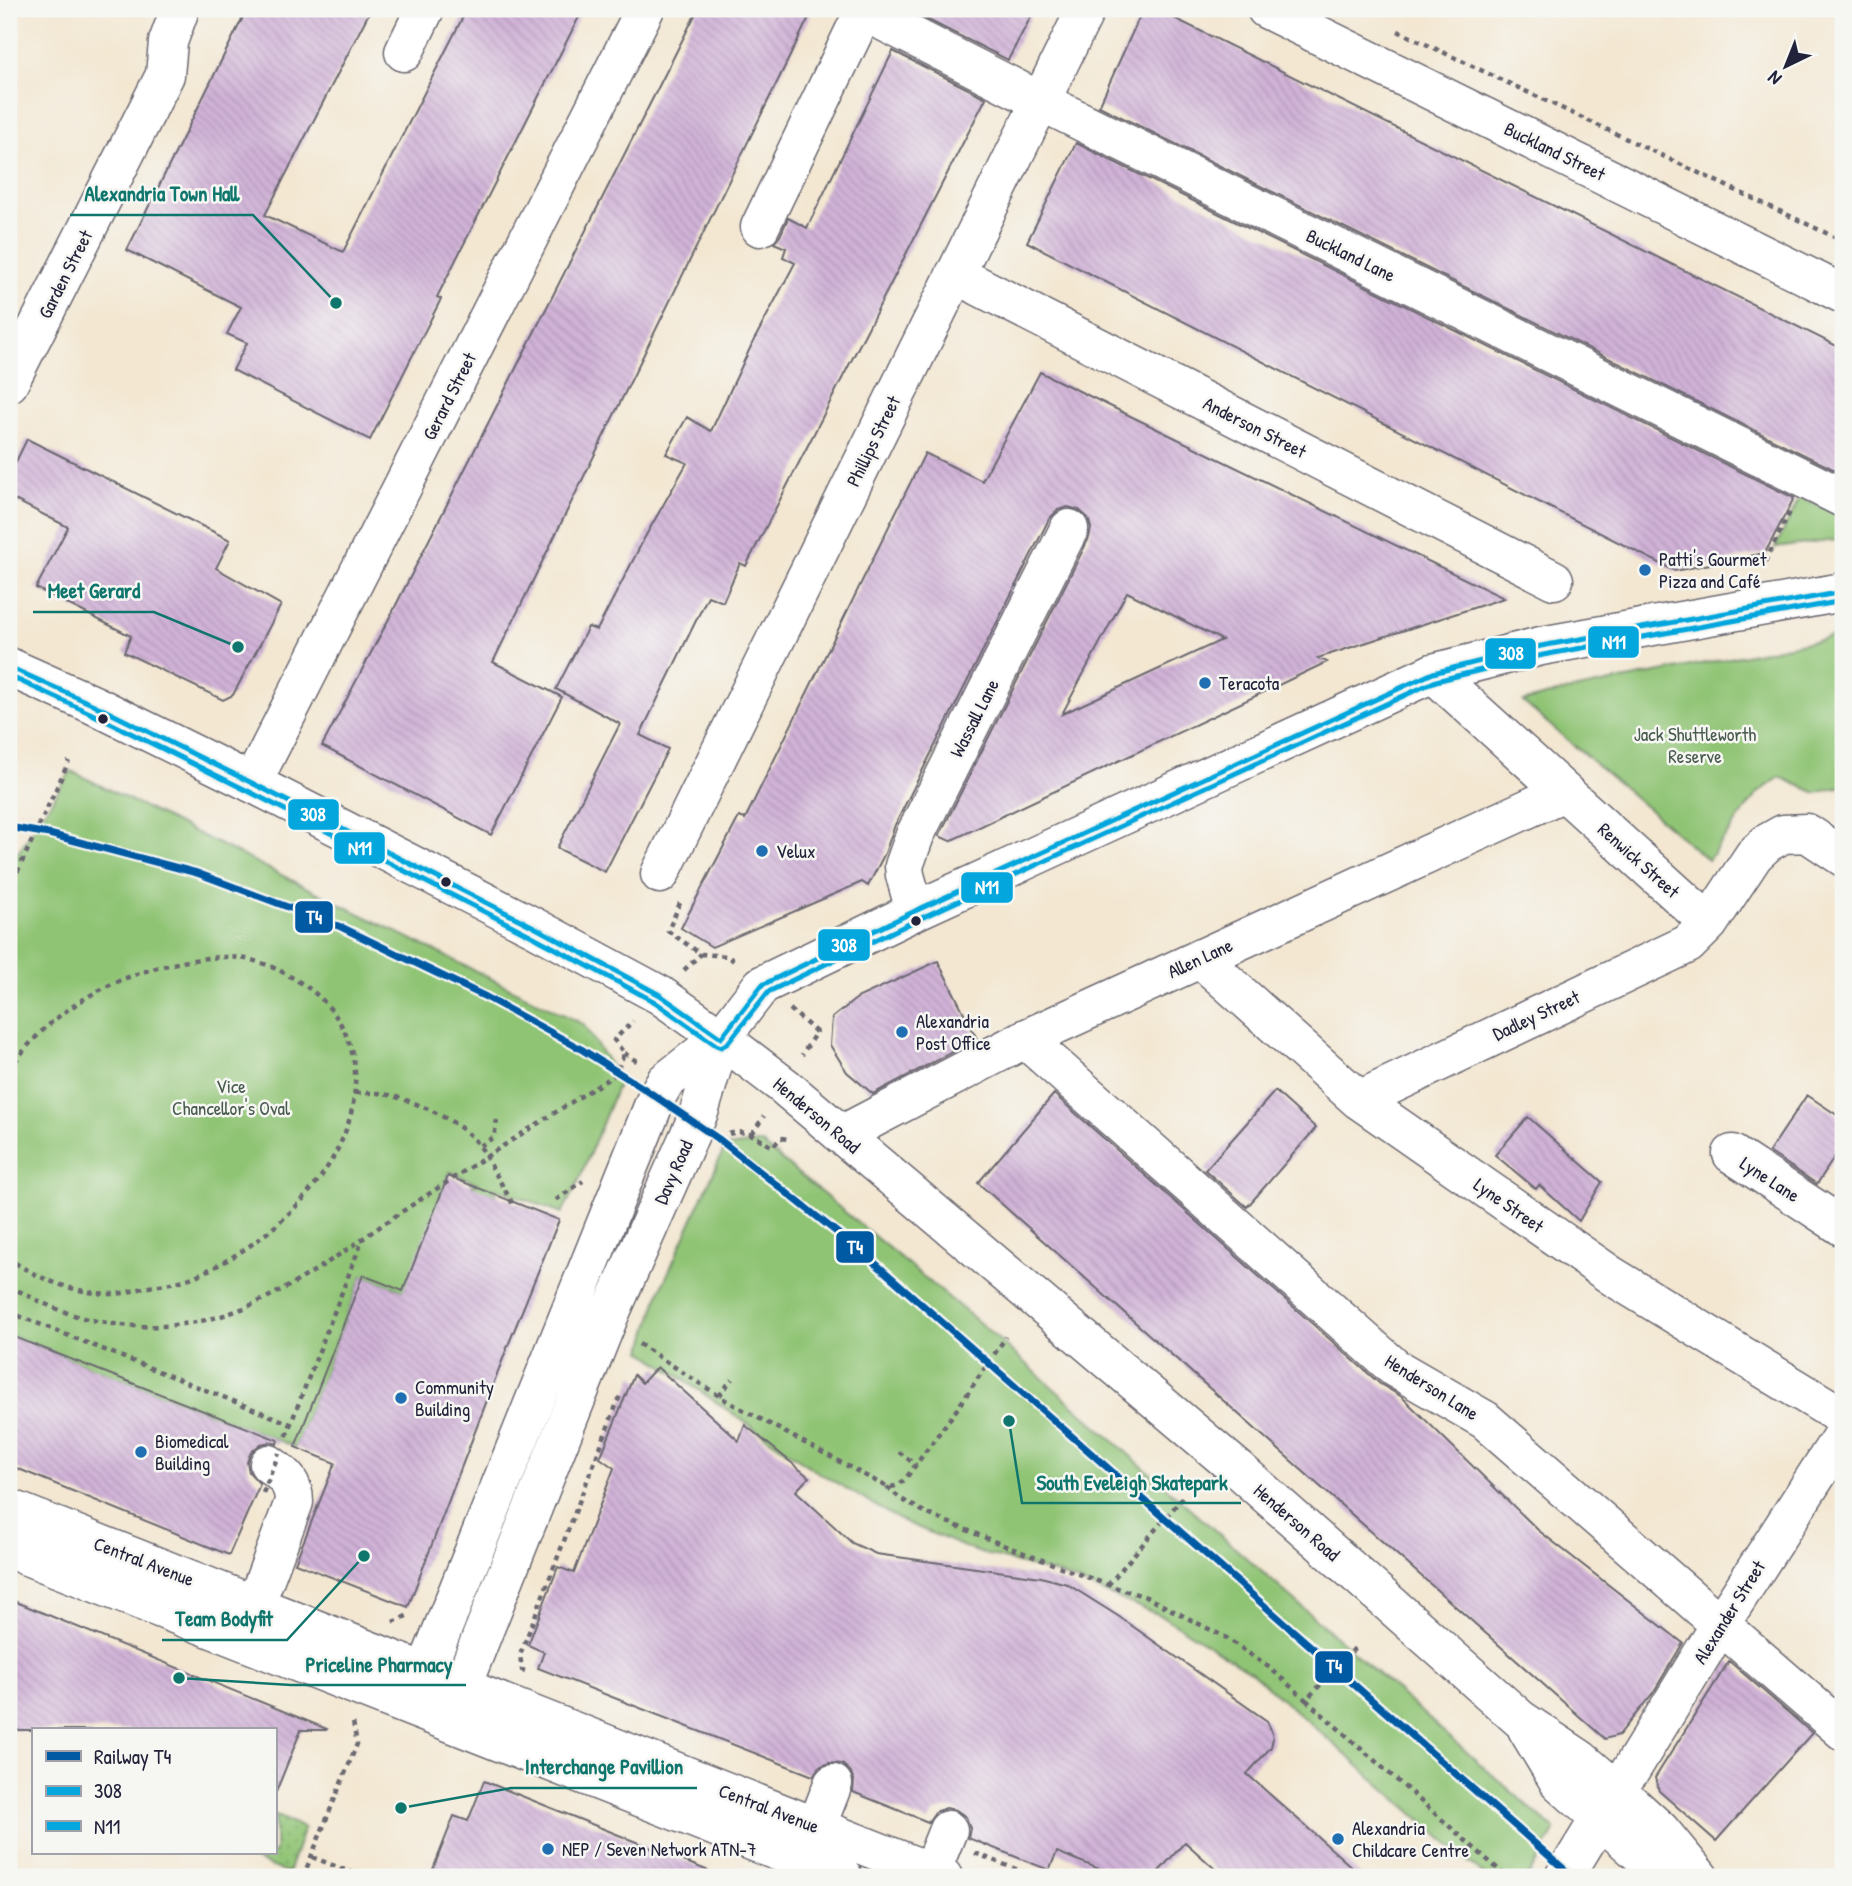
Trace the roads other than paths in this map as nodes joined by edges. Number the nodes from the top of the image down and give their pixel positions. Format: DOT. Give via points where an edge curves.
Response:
graph roads {
  1 [pos="180,9"];
  2 [pos="425,9"];
  3 [pos="645,9"];
  4 [pos="1086,9"];
  5 [pos="1266,9"];
  6 [pos="862,10"];
  7 [pos="404,52"];
  8 [pos="1040,101"];
  9 [pos="760,227"];
  10 [pos="955,274"];
  11 [pos="1843,294"];
  12 [pos="9,383"];
  13 [pos="1843,498"];
  14 [pos="1069,529"];
  15 [pos="1555,580"];
  16 [pos="1843,592"];
  17 [pos="9,667"];
  18 [pos="1433,673"];
  19 [pos="252,783"];
  20 [pos="1564,792"];
  21 [pos="1843,857"];
  22 [pos="660,874"];
  23 [pos="915,911"];
  24 [pos="1709,923"];
  25 [pos="1200,958"];
  26 [pos="721,1038"];
  27 [pos="1025,1039"];
  28 [pos="1359,1100"];
  29 [pos="841,1135"];
  30 [pos="1732,1154"];
  31 [pos="1843,1227"];
  32 [pos="559,1390"];
  33 [pos="1843,1417"];
  34 [pos="1843,1434"];
  35 [pos="270,1470"];
  36 [pos="9,1508"];
  37 [pos="9,1549"];
  38 [pos="255,1605"];
  39 [pos="1720,1625"];
  40 [pos="242,1641"];
  41 [pos="425,1672"];
  42 [pos="461,1687"];
  43 [pos="411,1708"];
  44 [pos="447,1723"];
  45 [pos="1843,1728"];
  46 [pos="833,1784"];
  47 [pos="1608,1804"];
  48 [pos="817,1826"];
  49 [pos="939,1859"];
  50 [pos="803,1861"];
  51 [pos="843,1877"];
  52 [pos="1564,1877"];
  53 [pos="1686,1877"];
  54 [pos="1699,1877"];
  1 -- 12 [label="street, Garden Street" via="168,42 165,75"];
  2 -- 7 [label="street"];
  3 -- 19 [label="street, Gerard Street"];
  4 -- 8 [label="street, Phillips Street"];
  5 -- 11 [label="street, Buckland Street"];
  6 -- 8 [label="street, Buckland Lane"];
  6 -- 9 [label="street"];
  8 -- 10 [label="street, Phillips Street"];
  8 -- 13 [label="street, Buckland Lane"];
  10 -- 15 [label="street, Anderson Street"];
  10 -- 22 [label="street, Phillips Street"];
  14 -- 23 [label="street, Wassall Lane" via="915,835 904,866"];
  16 -- 18 [label="street" via="1541,646"];
  17 -- 19 [label="street, Henderson Road"];
  18 -- 20 [label="street, Renwick Street"];
  18 -- 23 [label="street"];
  19 -- 26 [label="street, Henderson Road" via="660,995"];
  20 -- 24 [label="street, Renwick Street"];
  20 -- 25 [label="street, Allen Lane"];
  21 -- 24 [label="street" via="1807,833 1783,834 1754,855"];
  23 -- 26 [label="street" via="762,985"];
  24 -- 28 [label="street, Dadley Street" via="1688,944"];
  25 -- 27 [label="street, Allen Lane"];
  25 -- 28 [label="street, Lyne Street"];
  26 -- 29 [label="street, Henderson Road"];
  26 -- 32 [label="street, Davy Road" via="700,1109 610,1314"];
  27 -- 29 [label="street, Allen Lane"];
  27 -- 39 [label="street, Henderson Lane" via="1395,1368 1485,1420"];
  28 -- 33 [label="street, Lyne Street" via="1612,1276"];
  29 -- 47 [label="street, Henderson Road" via="1241,1472 1520,1718 1580,1759"];
  30 -- 31 [label="street, Lyne Lane"];
  32 -- 41 [label="street, Davy Road"];
  32 -- 42 [label="street, Davy Road"];
  34 -- 39 [label="street, Alexander Street"];
  35 -- 38 [label="street" via="286,1476 294,1502"];
  36 -- 38 [label="street, Central Avenue"];
  37 -- 40 [label="street, Central Avenue"];
  38 -- 40 [label="street"];
  38 -- 41 [label="street, Central Avenue"];
  39 -- 45 [label="street, Henderson Lane"];
  39 -- 47 [label="street, Alexander Street"];
  40 -- 43 [label="street, Central Avenue"];
  41 -- 42 [label="street, Central Avenue"];
  41 -- 43 [label="street, Davy Road"];
  42 -- 44 [label="street, Davy Road"];
  42 -- 48 [label="street, Central Avenue"];
  43 -- 44 [label="street, Central Avenue"];
  44 -- 50 [label="street, Central Avenue"];
  46 -- 48 [label="street"];
  47 -- 52 [label="street, Alexander Street"];
  47 -- 53 [label="street, Henderson Road" via="1640,1854"];
  47 -- 54 [label="street, Henderson Road" via="1661,1831"];
  48 -- 49 [label="street, Central Avenue"];
  48 -- 50 [label="street"];
  50 -- 51 [label="street, Central Avenue"];
}
